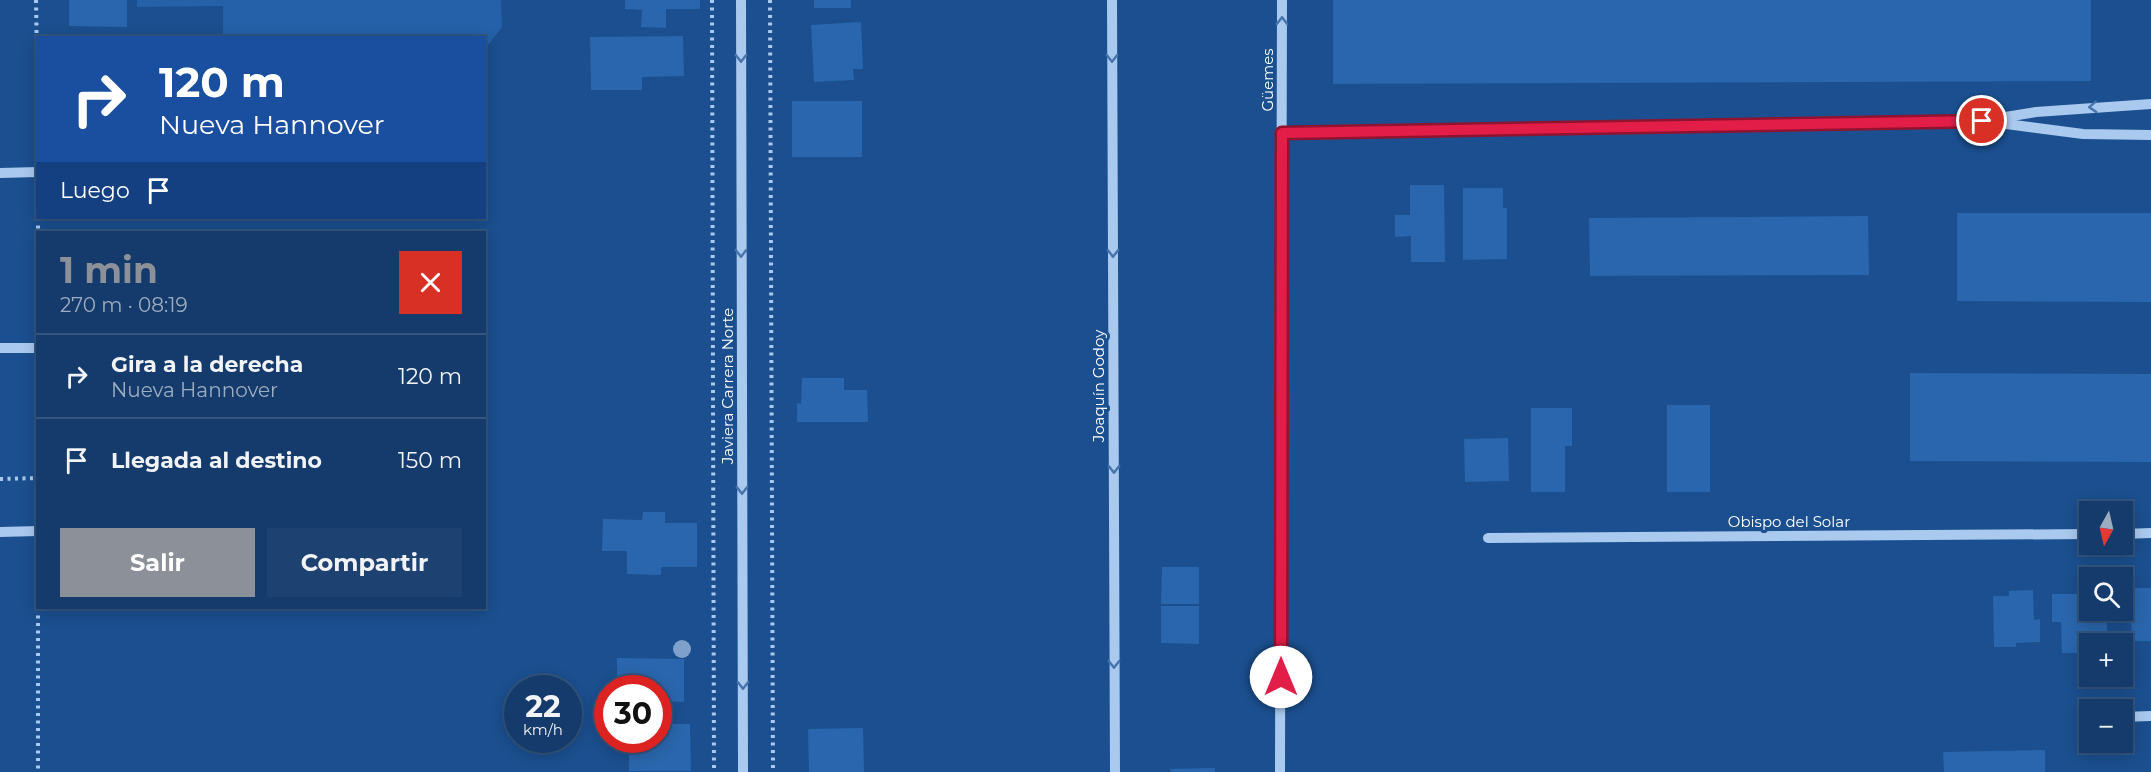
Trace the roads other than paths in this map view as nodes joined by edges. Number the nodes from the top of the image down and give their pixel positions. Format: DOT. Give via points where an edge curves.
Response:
graph roads {
  1 [pos="741,0"];
  2 [pos="1112,0"];
  3 [pos="1282,0"];
  4 [pos="2151,104"];
  5 [pos="1982,121"];
  6 [pos="1282,133"];
  7 [pos="2151,135"];
  8 [pos="36,172"];
  9 [pos="0,173"];
  10 [pos="0,348"];
  11 [pos="36,348"];
  12 [pos="36,531"];
  13 [pos="0,532"];
  14 [pos="2151,533"];
  15 [pos="2079,534"];
  16 [pos="2133,534"];
  17 [pos="1488,538"];
  18 [pos="2151,716"];
  19 [pos="2133,717"];
  20 [pos="743,772"];
  21 [pos="1115,772"];
  22 [pos="1280,772"];
  1 -- 20 [label="street, Javiera Carrera Norte, one-way"];
  2 -- 21 [label="street, Joaquín Godoy, one-way"];
  6 -- 3 [label="street, Güemes, one-way"];
  4 -- 5 [label="street, one-way" via="2036,112"];
  5 -- 6 [label="street"];
  5 -- 7 [label="street" via="2082,134"];
  6 -- 22 [label="street, Güemes"];
  8 -- 9 [label="street"];
  10 -- 11 [label="street"];
  12 -- 13 [label="street"];
  14 -- 16 [label="street"];
  15 -- 17 [label="street, Obispo del Solar"];
  18 -- 19 [label="street"];
}
